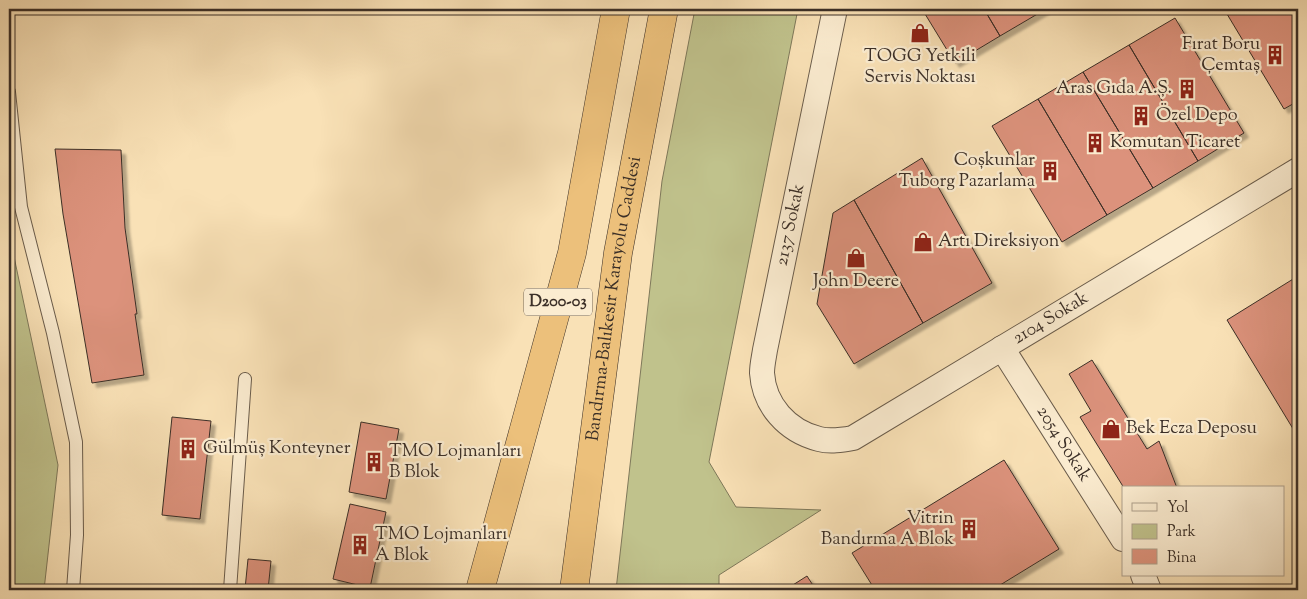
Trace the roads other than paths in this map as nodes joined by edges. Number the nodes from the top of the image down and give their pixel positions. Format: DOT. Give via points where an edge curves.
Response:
graph roads {
  1 [pos="616,9"];
  2 [pos="664,9"];
  3 [pos="835,9"];
  4 [pos="9,92"];
  5 [pos="1298,170"];
  6 [pos="1002,348"];
  7 [pos="245,380"];
  8 [pos="796,430"];
  9 [pos="1122,537"];
  10 [pos="1143,576"];
  11 [pos="73,590"];
  12 [pos="230,590"];
  13 [pos="480,590"];
  14 [pos="574,590"];
  15 [pos="1149,590"];
  1 -- 13 [label="highway, D200-03" via="572,253"];
  2 -- 14 [label="highway, Bandırma-Balıkesir Karayolu Caddesi / D200-03" via="618,253"];
  3 -- 8 [label="street, 2137 Sokak" via="762,372 766,394 778,414"];
  4 -- 11 [label="lane" via="21,207 76,442 77,535"];
  5 -- 6 [label="street, 2104 Sokak"];
  6 -- 8 [label="street, 2104 Sokak" via="854,438 819,439"];
  6 -- 9 [label="street, 2054 Sokak"];
  7 -- 12 [label="lane"];
  10 -- 15 [label="street"];
}
